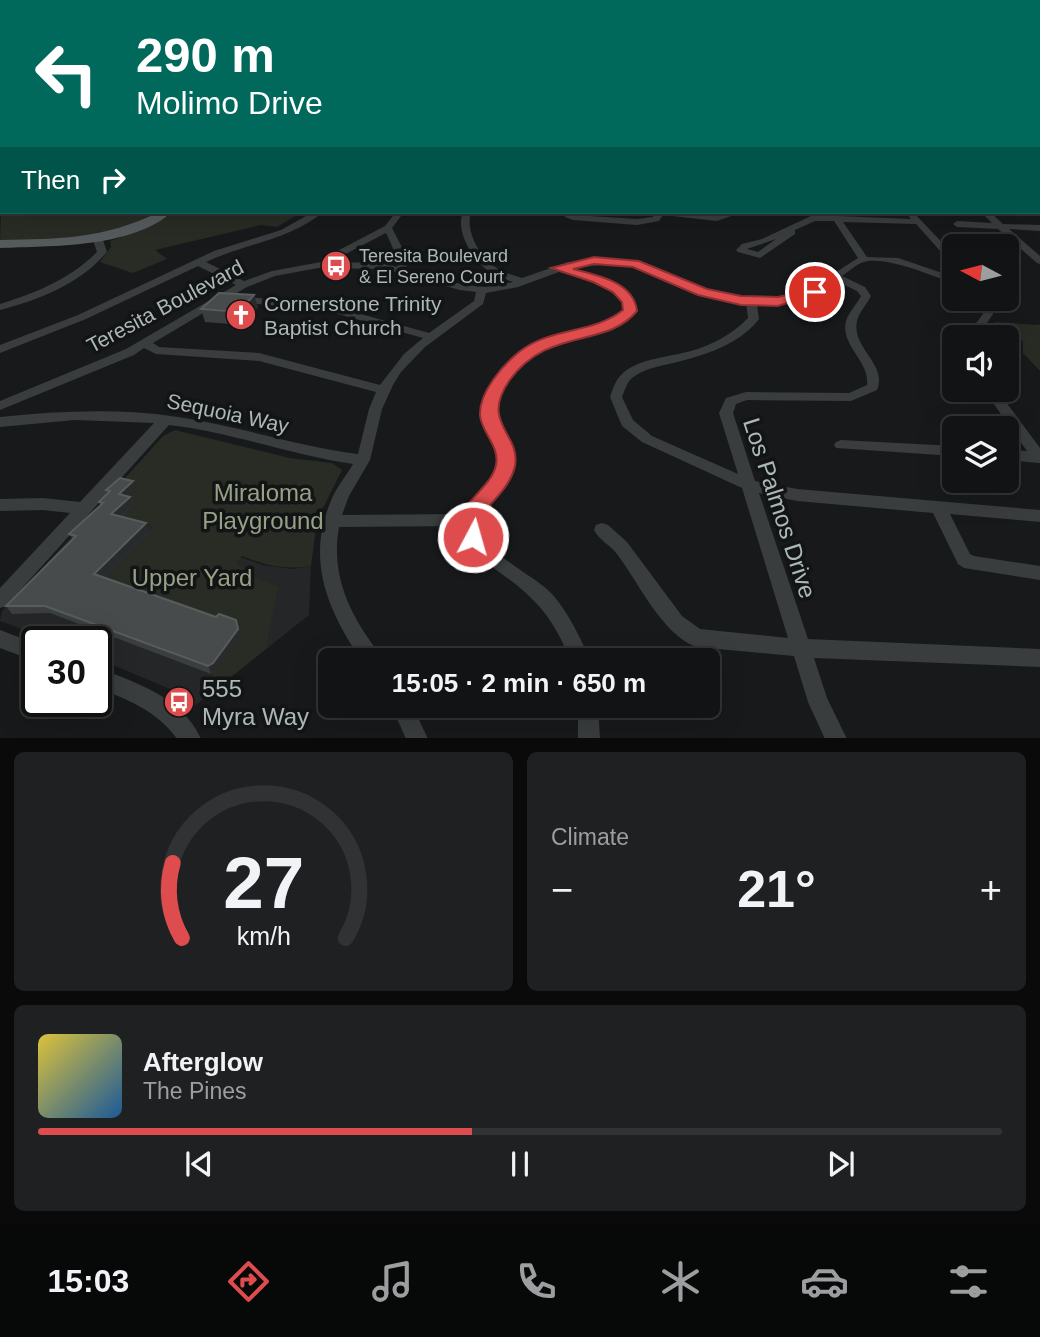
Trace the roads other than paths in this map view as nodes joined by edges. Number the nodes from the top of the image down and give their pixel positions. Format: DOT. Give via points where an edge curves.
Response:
graph roads {
  1 [pos="163,214"];
  2 [pos="315,214"];
  3 [pos="322,214"];
  4 [pos="399,214"];
  5 [pos="460,214"];
  6 [pos="466,214"];
  7 [pos="569,214"];
  8 [pos="605,214"];
  9 [pos="648,214"];
  10 [pos="659,214"];
  11 [pos="679,214"];
  12 [pos="731,214"];
  13 [pos="911,214"];
  14 [pos="987,214"];
  15 [pos="834,215"];
  16 [pos="919,222"];
  17 [pos="957,224"];
  18 [pos="1001,226"];
  19 [pos="388,228"];
  20 [pos="1040,228"];
  21 [pos="790,230"];
  22 [pos="98,240"];
  23 [pos="0,244"];
  24 [pos="942,248"];
  25 [pos="214,256"];
  26 [pos="864,260"];
  27 [pos="1040,261"];
  28 [pos="198,262"];
  29 [pos="318,265"];
  30 [pos="557,268"];
  31 [pos="401,270"];
  32 [pos="503,275"];
  33 [pos="942,276"];
  34 [pos="836,277"];
  35 [pos="523,282"];
  36 [pos="243,285"];
  37 [pos="510,287"];
  38 [pos="482,290"];
  39 [pos="220,298"];
  40 [pos="751,301"];
  41 [pos="475,305"];
  42 [pos="0,307"];
  43 [pos="429,336"];
  44 [pos="145,344"];
  45 [pos="0,349"];
  46 [pos="383,390"];
  47 [pos="999,402"];
  48 [pos="0,406"];
  49 [pos="165,420"];
  50 [pos="0,422"];
  51 [pos="841,445"];
  52 [pos="942,450"];
  53 [pos="1019,456"];
  54 [pos="1040,458"];
  55 [pos="363,460"];
  56 [pos="749,485"];
  57 [pos="0,505"];
  58 [pos="938,507"];
  59 [pos="84,509"];
  60 [pos="1040,516"];
  61 [pos="470,520"];
  62 [pos="333,521"];
  63 [pos="602,530"];
  64 [pos="1040,573"];
  65 [pos="0,600"];
  66 [pos="0,639"];
  67 [pos="21,647"];
  68 [pos="363,648"];
  69 [pos="575,648"];
  70 [pos="801,648"];
  71 [pos="1040,658"];
  72 [pos="112,684"];
  73 [pos="407,718"];
  74 [pos="589,718"];
  75 [pos="190,738"];
  76 [pos="417,738"];
  77 [pos="589,738"];
  78 [pos="836,738"];
  1 -- 22 [label="main road"];
  2 -- 25 [label="street" via="285,232"];
  3 -- 25 [label="street" via="281,237"];
  4 -- 19 [label="street"];
  5 -- 32 [label="street" via="457,224 479,265"];
  6 -- 32 [label="street" via="465,229 486,264"];
  7 -- 10 [label="street" via="637,222 656,219"];
  8 -- 9 [label="street"];
  11 -- 12 [label="street" via="717,218"];
  13 -- 16 [label="street"];
  14 -- 18 [label="street"];
  15 -- 16 [label="street"];
  15 -- 21 [label="street"];
  15 -- 26 [label="street"];
  16 -- 24 [label="street"];
  17 -- 18 [label="street"];
  18 -- 20 [label="street"];
  18 -- 27 [label="street"];
  19 -- 29 [label="street"];
  19 -- 31 [label="street" via="403,259"];
  21 -- 21 [label="street" via="745,246 741,250 760,255"];
  22 -- 23 [label="main road"];
  22 -- 42 [label="street" via="102,252 76,274"];
  25 -- 28 [label="street"];
  26 -- 33 [label="street" via="898,261"];
  26 -- 34 [label="street, Teresita Boulevard"];
  28 -- 36 [label="street"];
  28 -- 45 [label="street" via="82,317"];
  29 -- 31 [label="street, Teresita Boulevard" via="352,263"];
  29 -- 36 [label="street, Teresita Boulevard"];
  30 -- 35 [label="street, Teresita Boulevard"];
  30 -- 40 [label="street, Teresita Boulevard" via="594,261 635,264 703,292"];
  30 -- 61 [label="street" via="618,289 629,301 630,311 612,325 543,344 524,355 503,378 488,415 507,456 505,467"];
  31 -- 38 [label="street, Teresita Boulevard"];
  32 -- 35 [label="street"];
  34 -- 40 [label="street, Teresita Boulevard" via="799,298"];
  34 -- 56 [label="street, Los Palmos Drive" via="854,284 866,296 851,320 851,334 873,373 873,387 850,397 756,396 731,401 726,413"];
  35 -- 37 [label="street, Teresita Boulevard"];
  36 -- 39 [label="street, Teresita Boulevard"];
  37 -- 38 [label="street, Teresita Boulevard"];
  37 -- 41 [label="street"];
  38 -- 41 [label="street"];
  39 -- 43 [label="street" via="332,309"];
  39 -- 44 [label="street, Teresita Boulevard"];
  40 -- 56 [label="street" via="754,319 748,328 690,358 639,368 623,380 616,397 627,423 647,439"];
  41 -- 43 [label="street"];
  43 -- 46 [label="street" via="402,362"];
  44 -- 46 [label="street" via="156,350 269,359"];
  44 -- 48 [label="street, Teresita Boulevard"];
  46 -- 55 [label="street"];
  47 -- 54 [label="street"];
  49 -- 50 [label="street, Sequoia Way" via="92,416"];
  49 -- 55 [label="street, Sequoia Way" via="216,428 313,454"];
  49 -- 59 [label="street"];
  51 -- 52 [label="street"];
  53 -- 54 [label="street"];
  55 -- 62 [label="street" via="342,494"];
  56 -- 58 [label="street" via="797,495"];
  56 -- 70 [label="street, Los Palmos Drive"];
  57 -- 59 [label="street"];
  58 -- 60 [label="street"];
  58 -- 64 [label="street" via="964,559"];
  59 -- 65 [label="street"];
  61 -- 62 [label="street"];
  61 -- 69 [label="street" via="479,545 551,605"];
  62 -- 68 [label="street" via="327,554 334,600"];
  63 -- 70 [label="street" via="621,547 684,631 707,640"];
  66 -- 67 [label="street"];
  70 -- 71 [label="street"];
  70 -- 78 [label="street, Los Palmos Drive" via="818,702"];
  72 -- 75 [label="street" via="150,700"];
  73 -- 76 [label="street"];
  74 -- 77 [label="street"];
}
